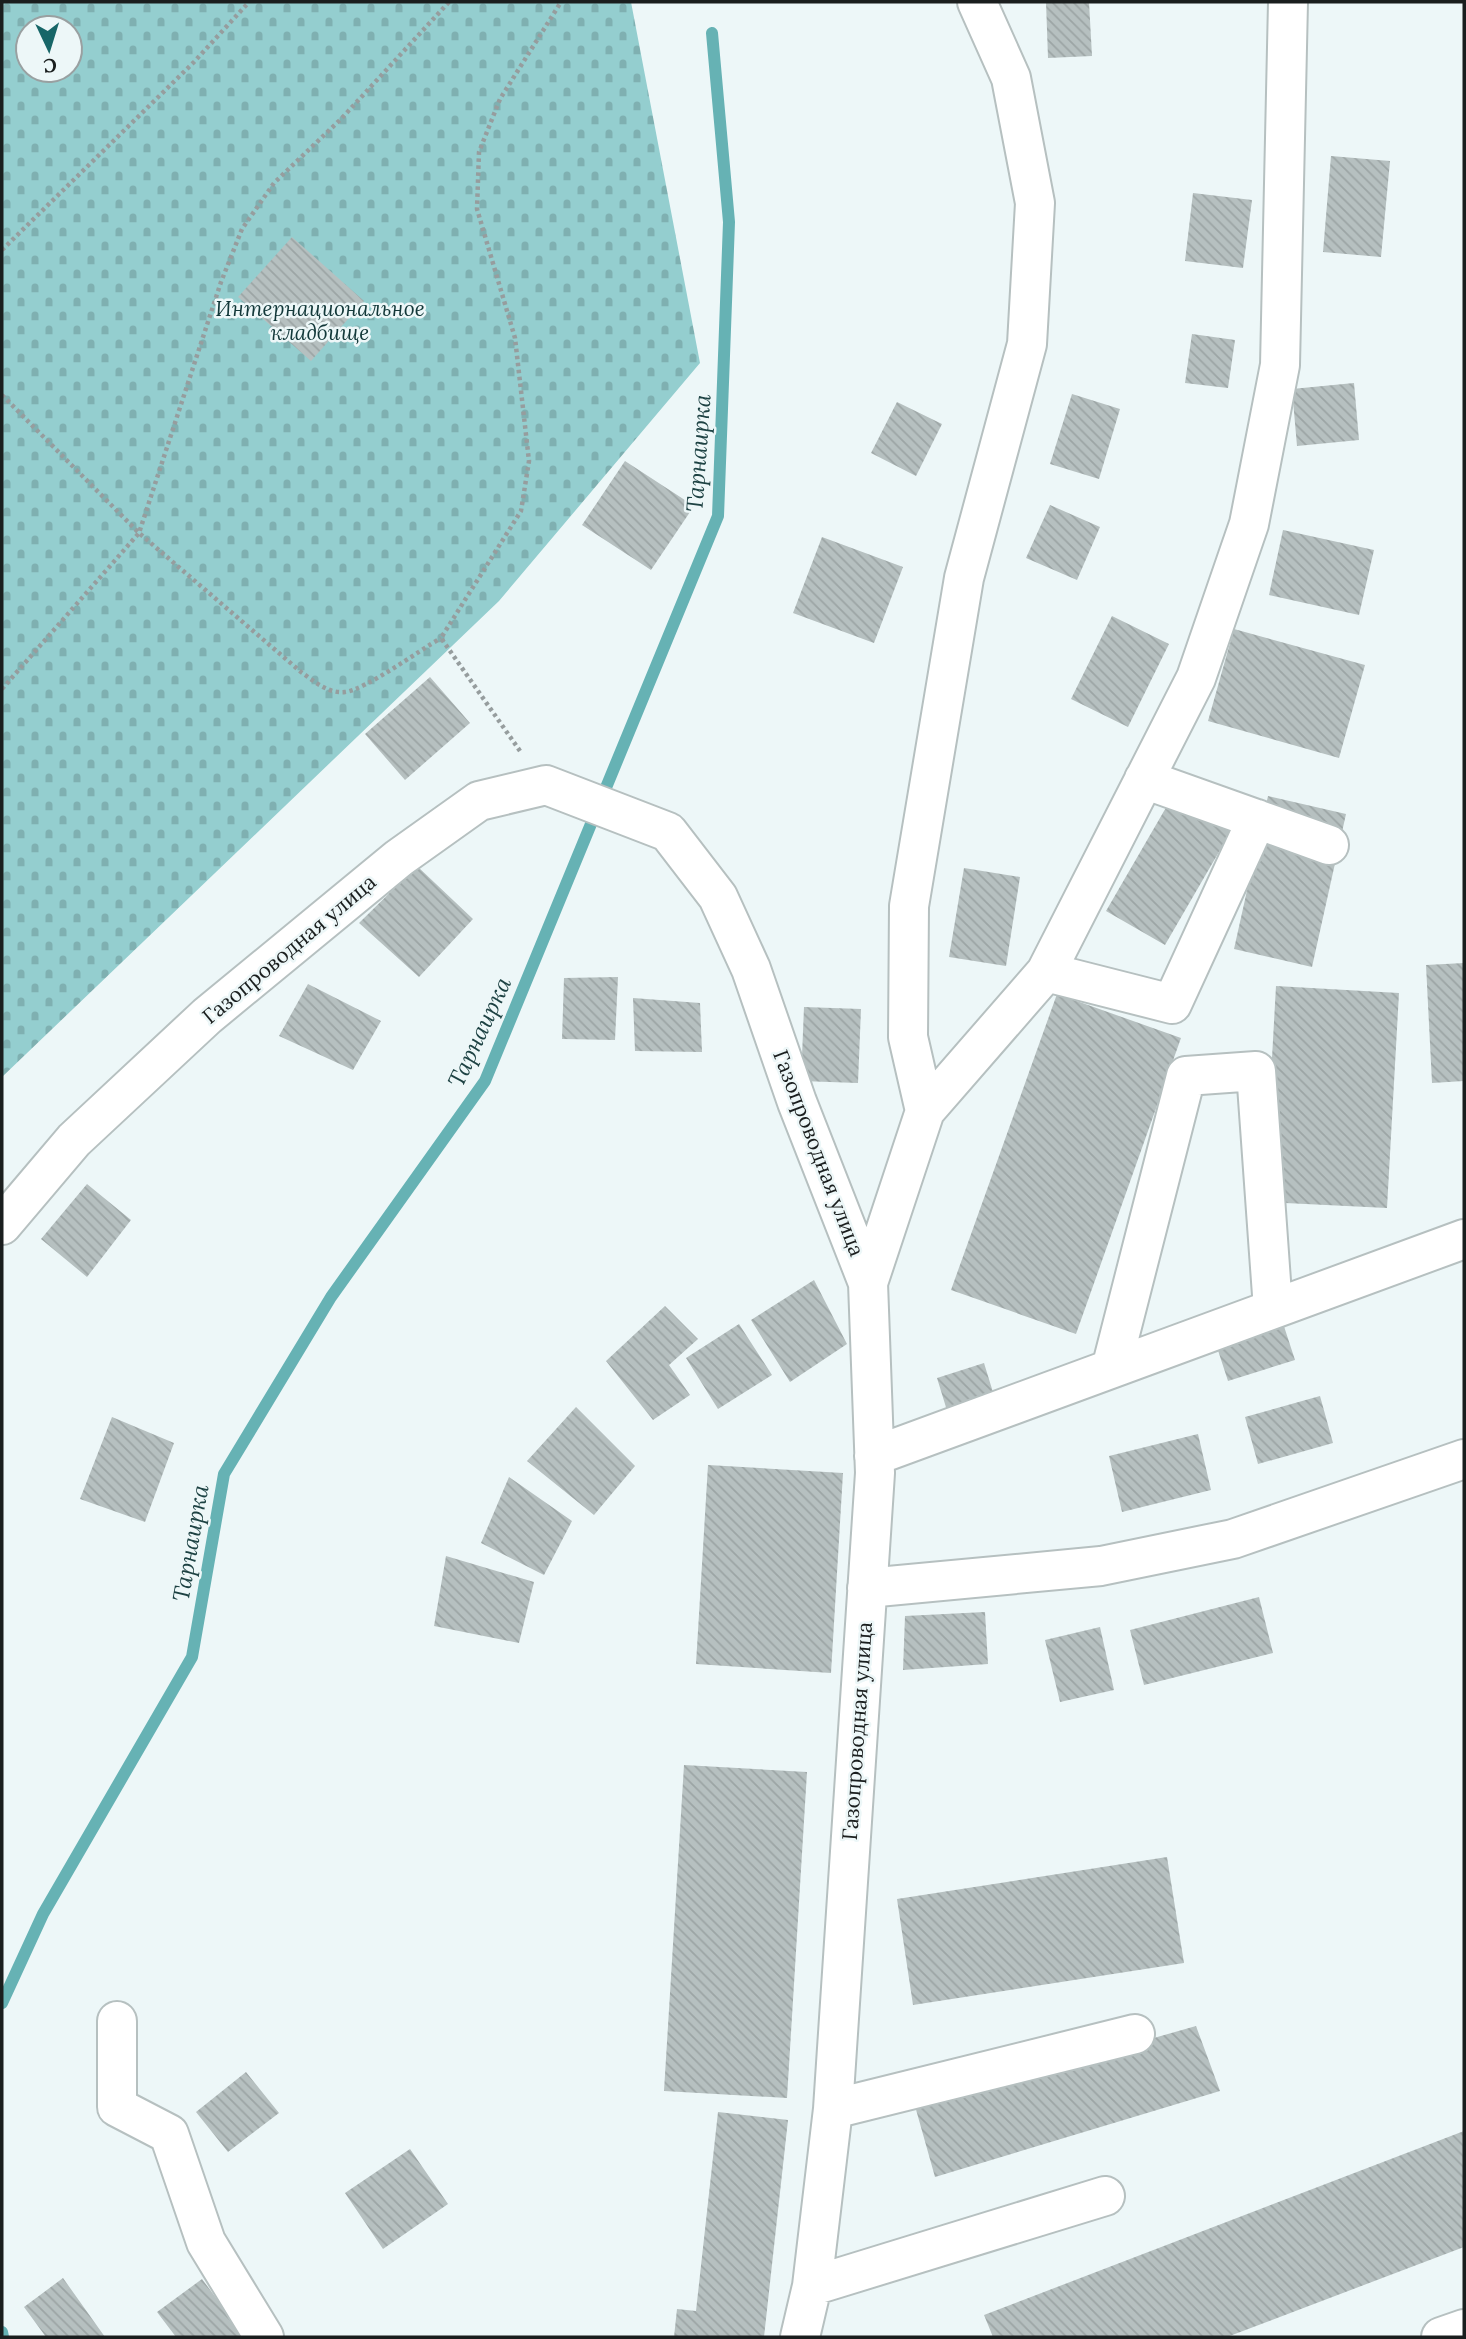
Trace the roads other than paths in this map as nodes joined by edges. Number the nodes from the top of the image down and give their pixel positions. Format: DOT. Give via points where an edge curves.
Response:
graph roads {
  1 [pos="977,2"];
  2 [pos="1288,2"];
  3 [pos="1144,779"];
  4 [pos="1257,819"];
  5 [pos="1329,845"];
  6 [pos="1046,972"];
  7 [pos="925,1111"];
  8 [pos="2,1225"];
  9 [pos="1464,1239"];
  10 [pos="867,1283"];
  11 [pos="1273,1310"];
  12 [pos="1111,1369"];
  13 [pos="874,1456"];
  14 [pos="1464,1459"];
  15 [pos="867,1588"];
  16 [pos="117,2021"];
  17 [pos="1135,2034"];
  18 [pos="833,2109"];
  19 [pos="1105,2196"];
  20 [pos="812,2286"];
  21 [pos="1464,2329"];
  22 [pos="264,2337"];
  23 [pos="800,2337"];
  24 [pos="1441,2337"];
  1 -- 7 [label="street" via="1012,78 1035,203 1027,344 964,578 909,906 908,1037"];
  2 -- 3 [label="street" via="1280,365 1249,524 1196,678"];
  3 -- 4 [label="street"];
  3 -- 6 [label="street"];
  4 -- 5 [label="street"];
  4 -- 6 [label="street" via="1172,1004"];
  6 -- 7 [label="street"];
  7 -- 10 [label="street"];
  8 -- 10 [label="street, Газопроводная улица" via="74,1140 114,1102 207,1016 388,867 479,800 546,785 668,832 718,897 751,969"];
  9 -- 11 [label="street"];
  10 -- 13 [label="street, Газопроводная улица"];
  11 -- 12 [label="street"];
  11 -- 12 [label="street" via="1256,1071 1186,1076"];
  12 -- 13 [label="street"];
  13 -- 15 [label="street, Газопроводная улица"];
  14 -- 15 [label="street" via="1233,1539 1101,1566"];
  15 -- 18 [label="street, Газопроводная улица"];
  16 -- 22 [label="street" via="117,2107 169,2134 206,2242"];
  17 -- 18 [label="street"];
  18 -- 20 [label="street, Газопроводная улица"];
  19 -- 20 [label="street"];
  20 -- 23 [label="street, Газопроводная улица"];
  21 -- 24 [label="street"];
}
